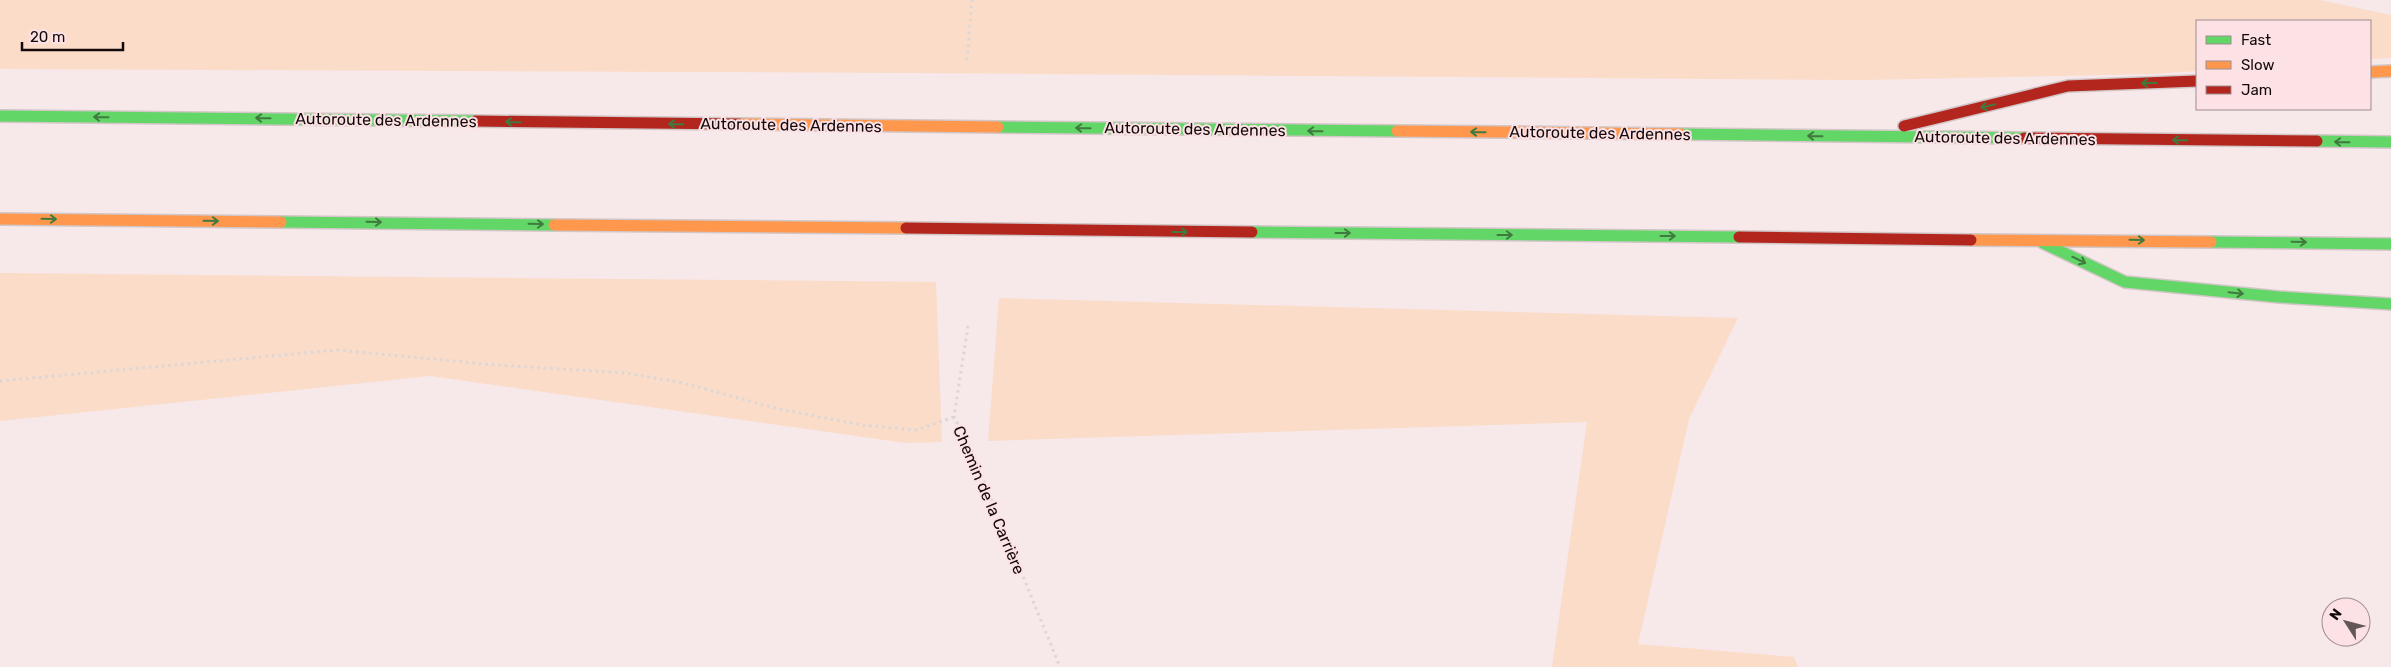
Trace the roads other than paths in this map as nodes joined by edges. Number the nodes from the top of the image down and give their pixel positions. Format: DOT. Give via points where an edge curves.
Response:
graph roads {
  1 [pos="2391,71"];
  2 [pos="2371,72"];
  3 [pos="2196,81"];
  4 [pos="0,116"];
  5 [pos="1864,136"];
  6 [pos="2391,142"];
  7 [pos="0,218"];
  8 [pos="2035,239"];
  9 [pos="2391,244"];
  10 [pos="2391,304"];
  1 -- 2 [label="highway"];
  3 -- 5 [label="highway, one-way" via="2068,86"];
  5 -- 4 [label="highway, Autoroute des Ardennes, one-way"];
  6 -- 5 [label="highway, Autoroute des Ardennes, one-way"];
  7 -- 8 [label="highway, one-way"];
  8 -- 9 [label="highway, one-way"];
  8 -- 10 [label="highway, one-way" via="2124,282"];
}
